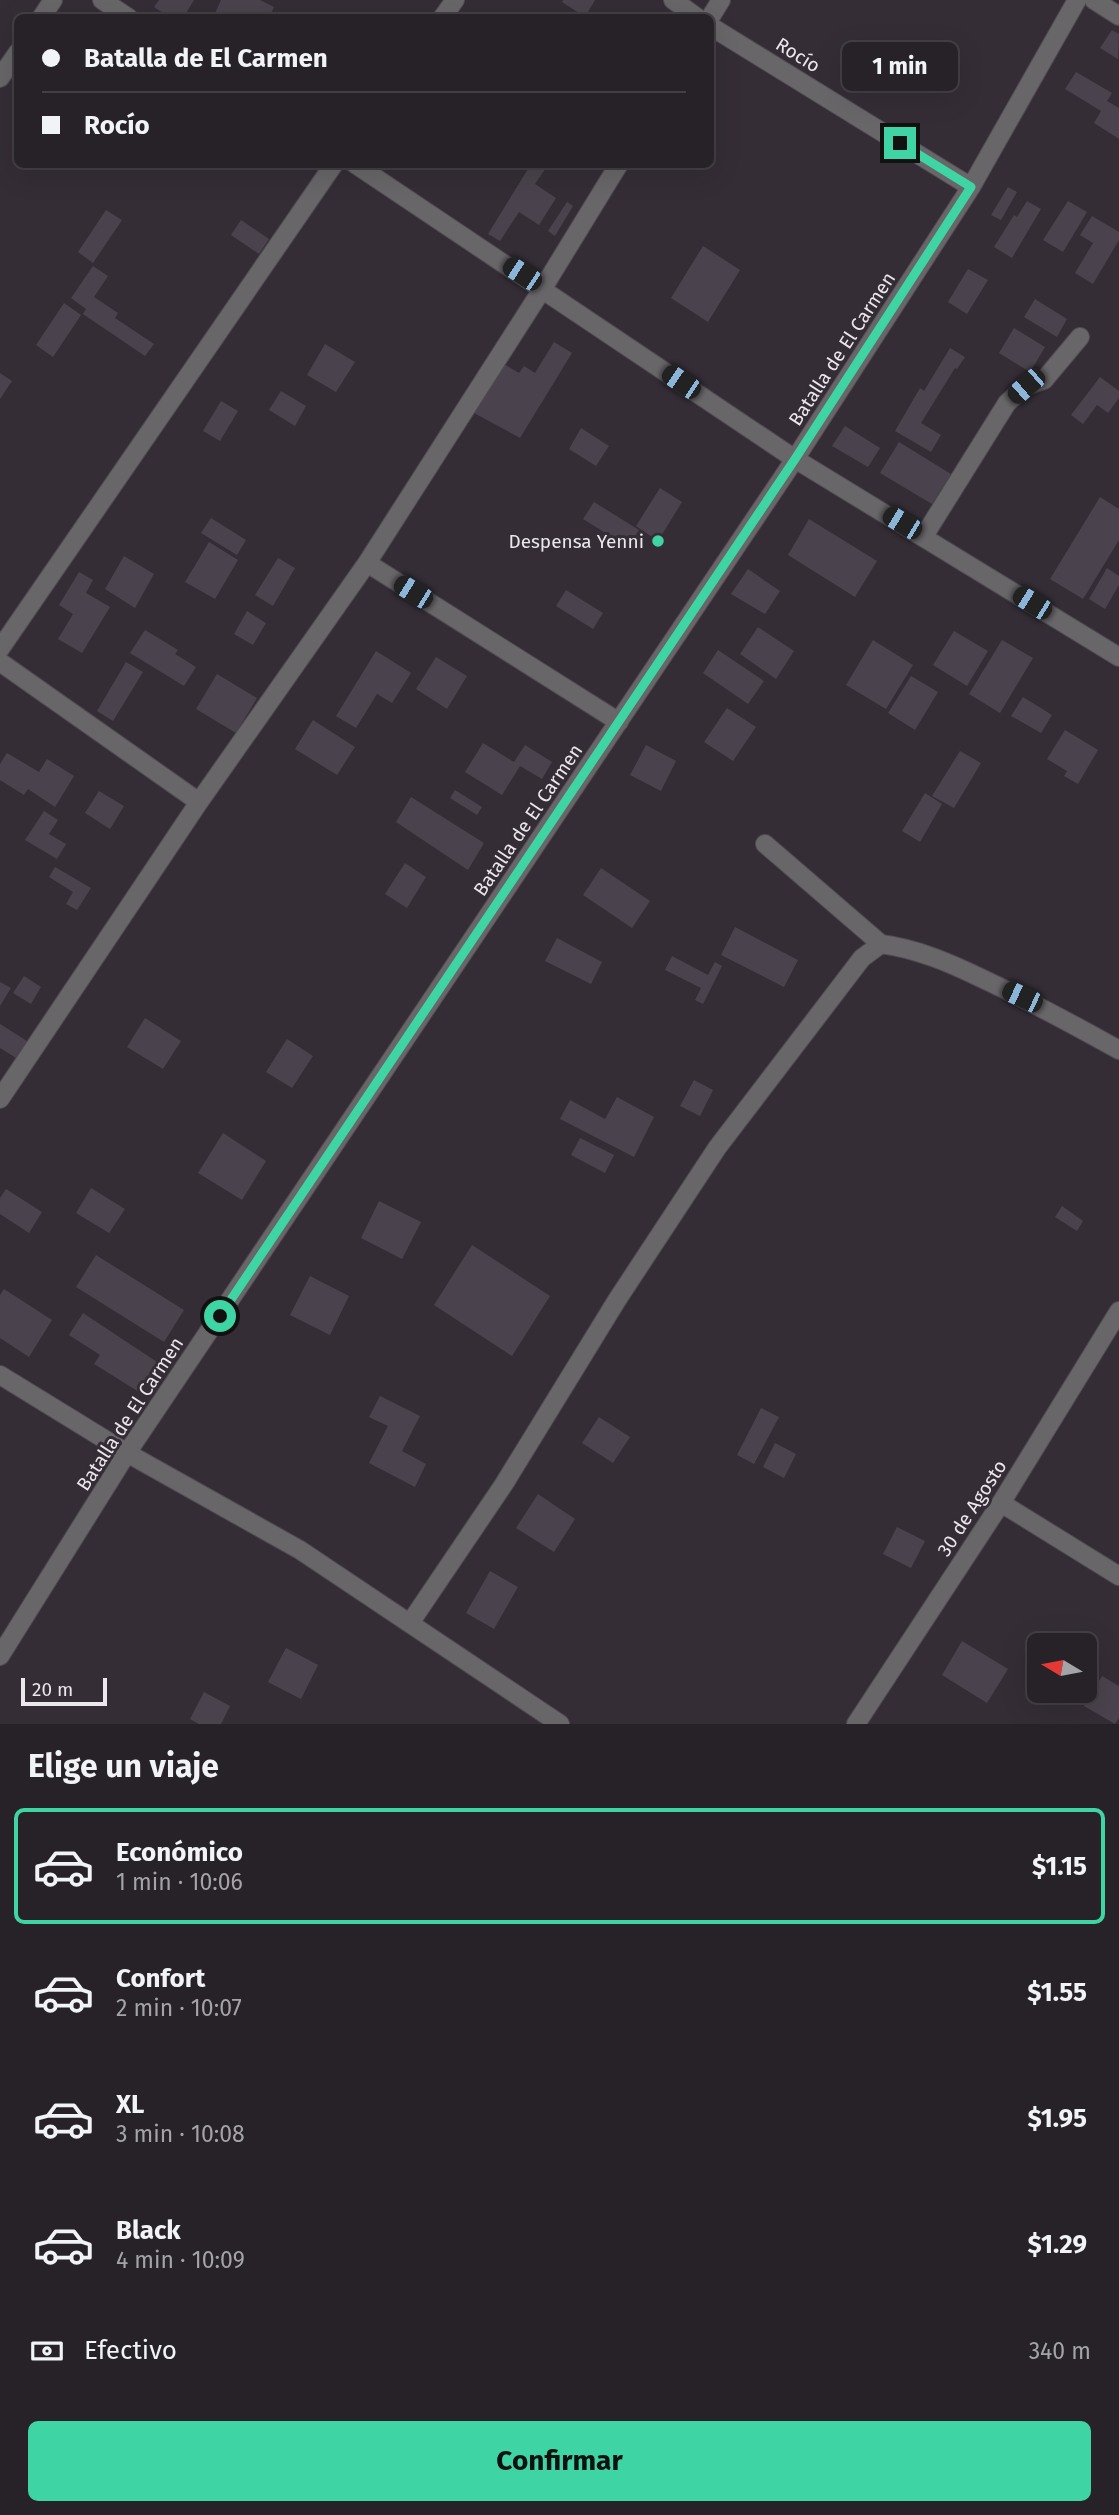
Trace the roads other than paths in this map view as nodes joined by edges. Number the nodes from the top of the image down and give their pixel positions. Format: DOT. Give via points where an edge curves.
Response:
graph roads {
  1 [pos="102,0"];
  2 [pos="673,0"];
  3 [pos="1077,0"];
  4 [pos="1094,0"];
  5 [pos="123,14"];
  6 [pos="692,14"];
  7 [pos="1119,16"];
  8 [pos="714,28"];
  9 [pos="14,58"];
  10 [pos="0,78"];
  11 [pos="331,168"];
  12 [pos="361,168"];
  13 [pos="617,168"];
  14 [pos="971,187"];
  15 [pos="543,288"];
  16 [pos="1080,337"];
  17 [pos="795,459"];
  18 [pos="924,536"];
  19 [pos="367,562"];
  20 [pos="0,649"];
  21 [pos="1119,657"];
  22 [pos="0,662"];
  23 [pos="619,722"];
  24 [pos="199,802"];
  25 [pos="765,844"];
  26 [pos="881,944"];
  27 [pos="1119,1050"];
  28 [pos="0,1099"];
  29 [pos="1119,1311"];
  30 [pos="0,1375"];
  31 [pos="127,1453"];
  32 [pos="1001,1503"];
  33 [pos="1119,1576"];
  34 [pos="410,1623"];
  35 [pos="0,1656"];
  36 [pos="560,1724"];
  37 [pos="856,1724"];
  1 -- 5 [label="street"];
  2 -- 6 [label="street"];
  3 -- 14 [label="street, Batalla de El Carmen"];
  4 -- 7 [label="street"];
  8 -- 14 [label="street, Rocío"];
  9 -- 10 [label="street"];
  11 -- 20 [label="street"];
  12 -- 15 [label="street"];
  13 -- 15 [label="street"];
  14 -- 17 [label="street, Batalla de El Carmen"];
  15 -- 17 [label="street"];
  15 -- 19 [label="street"];
  16 -- 18 [label="street" via="1044,380 1026,386 1007,403"];
  17 -- 18 [label="street"];
  17 -- 23 [label="street, Batalla de El Carmen"];
  18 -- 21 [label="street"];
  19 -- 23 [label="street"];
  19 -- 24 [label="street"];
  22 -- 24 [label="street"];
  23 -- 31 [label="street, Batalla de El Carmen"];
  24 -- 28 [label="street"];
  25 -- 26 [label="street"];
  26 -- 27 [label="street" via="942,960"];
  26 -- 34 [label="street" via="862,958 717,1148"];
  29 -- 32 [label="street, 30 de Agosto"];
  30 -- 31 [label="street"];
  31 -- 34 [label="street" via="300,1550"];
  31 -- 35 [label="street, Batalla de El Carmen"];
  32 -- 33 [label="street"];
  32 -- 37 [label="street, 30 de Agosto"];
  34 -- 36 [label="street"];
}
